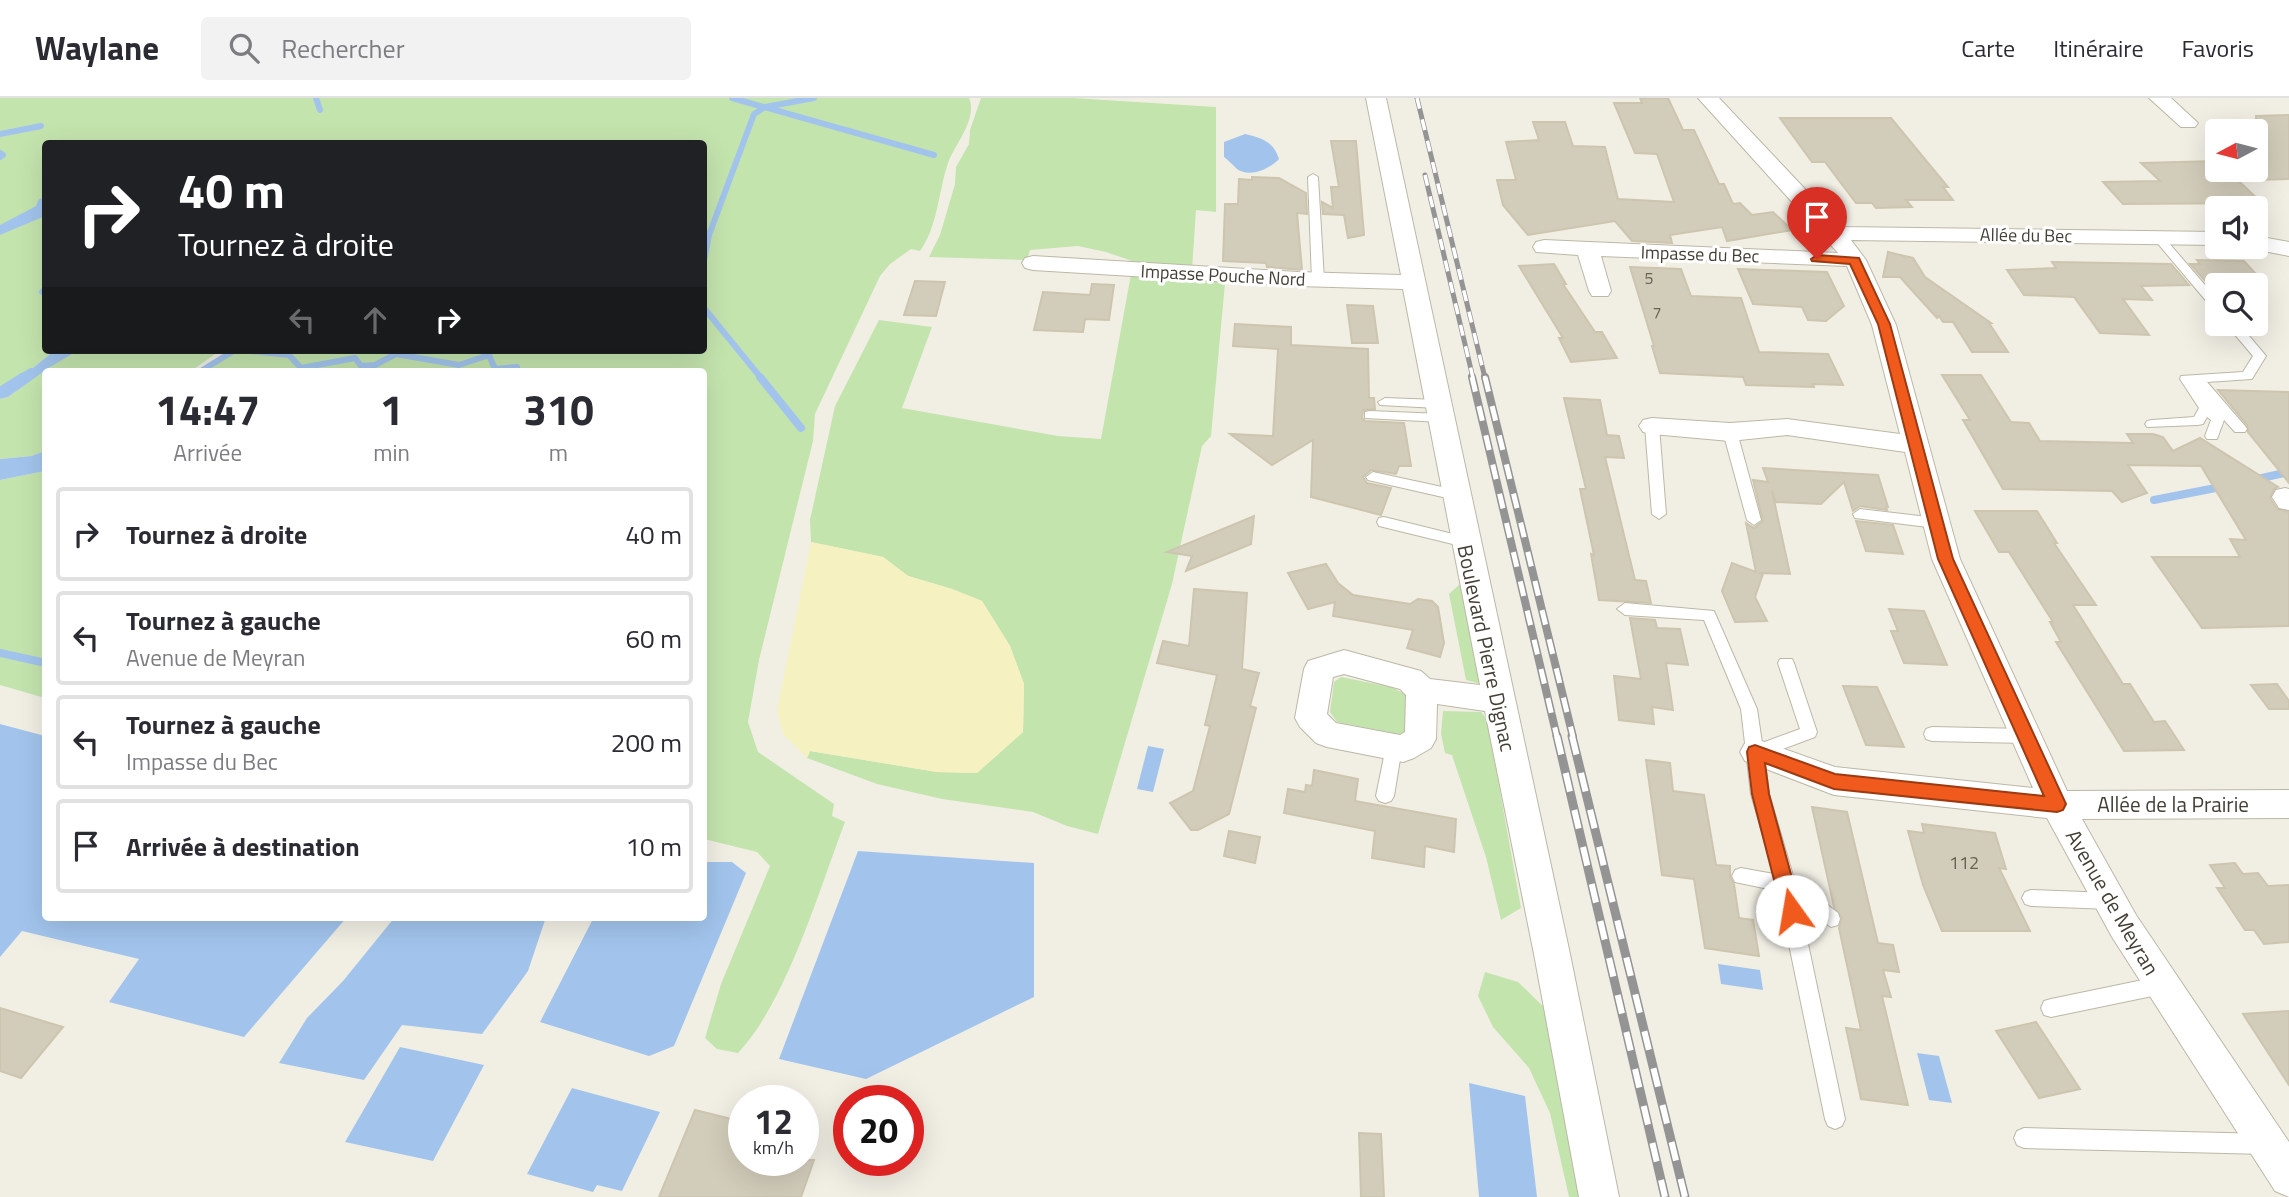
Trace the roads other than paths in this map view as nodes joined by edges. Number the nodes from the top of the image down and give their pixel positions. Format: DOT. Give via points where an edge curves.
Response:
graph roads {
  1 [pos="1376,98"];
  2 [pos="1709,98"];
  3 [pos="2159,98"];
  4 [pos="2188,123"];
  5 [pos="1313,177"];
  6 [pos="1835,233"];
  7 [pos="2158,237"];
  8 [pos="2205,238"];
  9 [pos="2268,245"];
  10 [pos="1544,247"];
  11 [pos="2289,249"];
  12 [pos="1588,250"];
  13 [pos="1855,260"];
  14 [pos="1033,263"];
  15 [pos="1318,280"];
  16 [pos="1413,282"];
  17 [pos="1600,292"];
  18 [pos="2205,292"];
  19 [pos="2242,336"];
  20 [pos="2197,379"];
  21 [pos="1385,402"];
  22 [pos="2206,408"];
  23 [pos="1439,411"];
  24 [pos="1370,415"];
  25 [pos="2152,424"];
  26 [pos="1652,426"];
  27 [pos="2240,429"];
  28 [pos="1730,432"];
  29 [pos="2212,436"];
  30 [pos="1914,445"];
  31 [pos="1373,477"];
  32 [pos="1456,495"];
  33 [pos="1659,514"];
  34 [pos="1860,514"];
  35 [pos="1754,520"];
  36 [pos="1384,522"];
  37 [pos="1936,523"];
  38 [pos="1465,542"];
  39 [pos="1625,609"];
  40 [pos="1786,663"];
  41 [pos="1422,690"];
  42 [pos="1498,700"];
  43 [pos="1932,734"];
  44 [pos="2025,736"];
  45 [pos="1394,747"];
  46 [pos="1755,752"];
  47 [pos="1385,796"];
  48 [pos="2057,804"];
  49 [pos="2289,804"];
  50 [pos="1741,876"];
  51 [pos="1786,884"];
  52 [pos="2031,898"];
  53 [pos="2110,901"];
  54 [pos="1832,919"];
  55 [pos="2162,985"];
  56 [pos="2051,1008"];
  57 [pos="1835,1119"];
  58 [pos="2024,1138"];
  59 [pos="2266,1144"];
  60 [pos="2289,1177"];
  61 [pos="1599,1197"];
  1 -- 16 [label="street, Boulevard Pierre Dignac"];
  2 -- 6 [label="street, Avenue de Meyran"];
  3 -- 4 [label="street"];
  5 -- 15 [label="lane"];
  6 -- 7 [label="street, Allée du Bec"];
  6 -- 13 [label="street, Avenue de Meyran"];
  7 -- 8 [label="street, Allée du Bec"];
  7 -- 18 [label="lane"];
  9 -- 11 [label="street"];
  10 -- 12 [label="street, Impasse du Bec"];
  12 -- 13 [label="street, Impasse du Bec"];
  12 -- 17 [label="street"];
  13 -- 30 [label="street, Avenue de Meyran" via="1884,324"];
  14 -- 15 [label="street, Impasse Pouche Nord"];
  15 -- 16 [label="street, Impasse Pouche Nord"];
  16 -- 23 [label="street, Boulevard Pierre Dignac"];
  19 -- 20 [label="lane" via="2260,356 2247,376"];
  20 -- 22 [label="lane" via="2186,379"];
  20 -- 27 [label="lane"];
  21 -- 23 [label="lane"];
  22 -- 25 [label="lane" via="2198,421"];
  22 -- 29 [label="lane" via="2218,419"];
  23 -- 24 [label="lane"];
  23 -- 32 [label="street, Boulevard Pierre Dignac"];
  26 -- 28 [label="street"];
  26 -- 33 [label="lane"];
  28 -- 30 [label="street" via="1787,427"];
  28 -- 35 [label="lane"];
  30 -- 37 [label="street, Avenue de Meyran"];
  31 -- 32 [label="lane"];
  32 -- 38 [label="street, Boulevard Pierre Dignac"];
  34 -- 37 [label="lane"];
  36 -- 38 [label="lane"];
  37 -- 44 [label="street, Avenue de Meyran" via="1971,619"];
  38 -- 42 [label="street, Boulevard Pierre Dignac"];
  39 -- 46 [label="lane" via="1709,615 1749,709"];
  40 -- 46 [label="lane" via="1809,732"];
  41 -- 42 [label="street"];
  41 -- 45 [label="street" via="1420,739 1403,749"];
  41 -- 45 [label="street" via="1410,680 1344,662 1319,669 1311,719 1327,734"];
  42 -- 61 [label="street, Boulevard Pierre Dignac"];
  43 -- 44 [label="lane"];
  44 -- 48 [label="street, Avenue de Meyran"];
  45 -- 47 [label="lane"];
  46 -- 48 [label="street, Allée de la Prairie" via="1834,782"];
  46 -- 51 [label="lane" via="1760,794"];
  48 -- 49 [label="street, Allée de la Prairie"];
  48 -- 53 [label="street, Avenue de Meyran"];
  50 -- 51 [label="lane"];
  51 -- 54 [label="lane"];
  51 -- 57 [label="lane"];
  52 -- 53 [label="lane"];
  53 -- 55 [label="street, Avenue de Meyran"];
  55 -- 56 [label="lane"];
  55 -- 59 [label="street, Avenue de Meyran"];
  58 -- 59 [label="lane"];
  59 -- 60 [label="street, Avenue de Meyran"];
}
